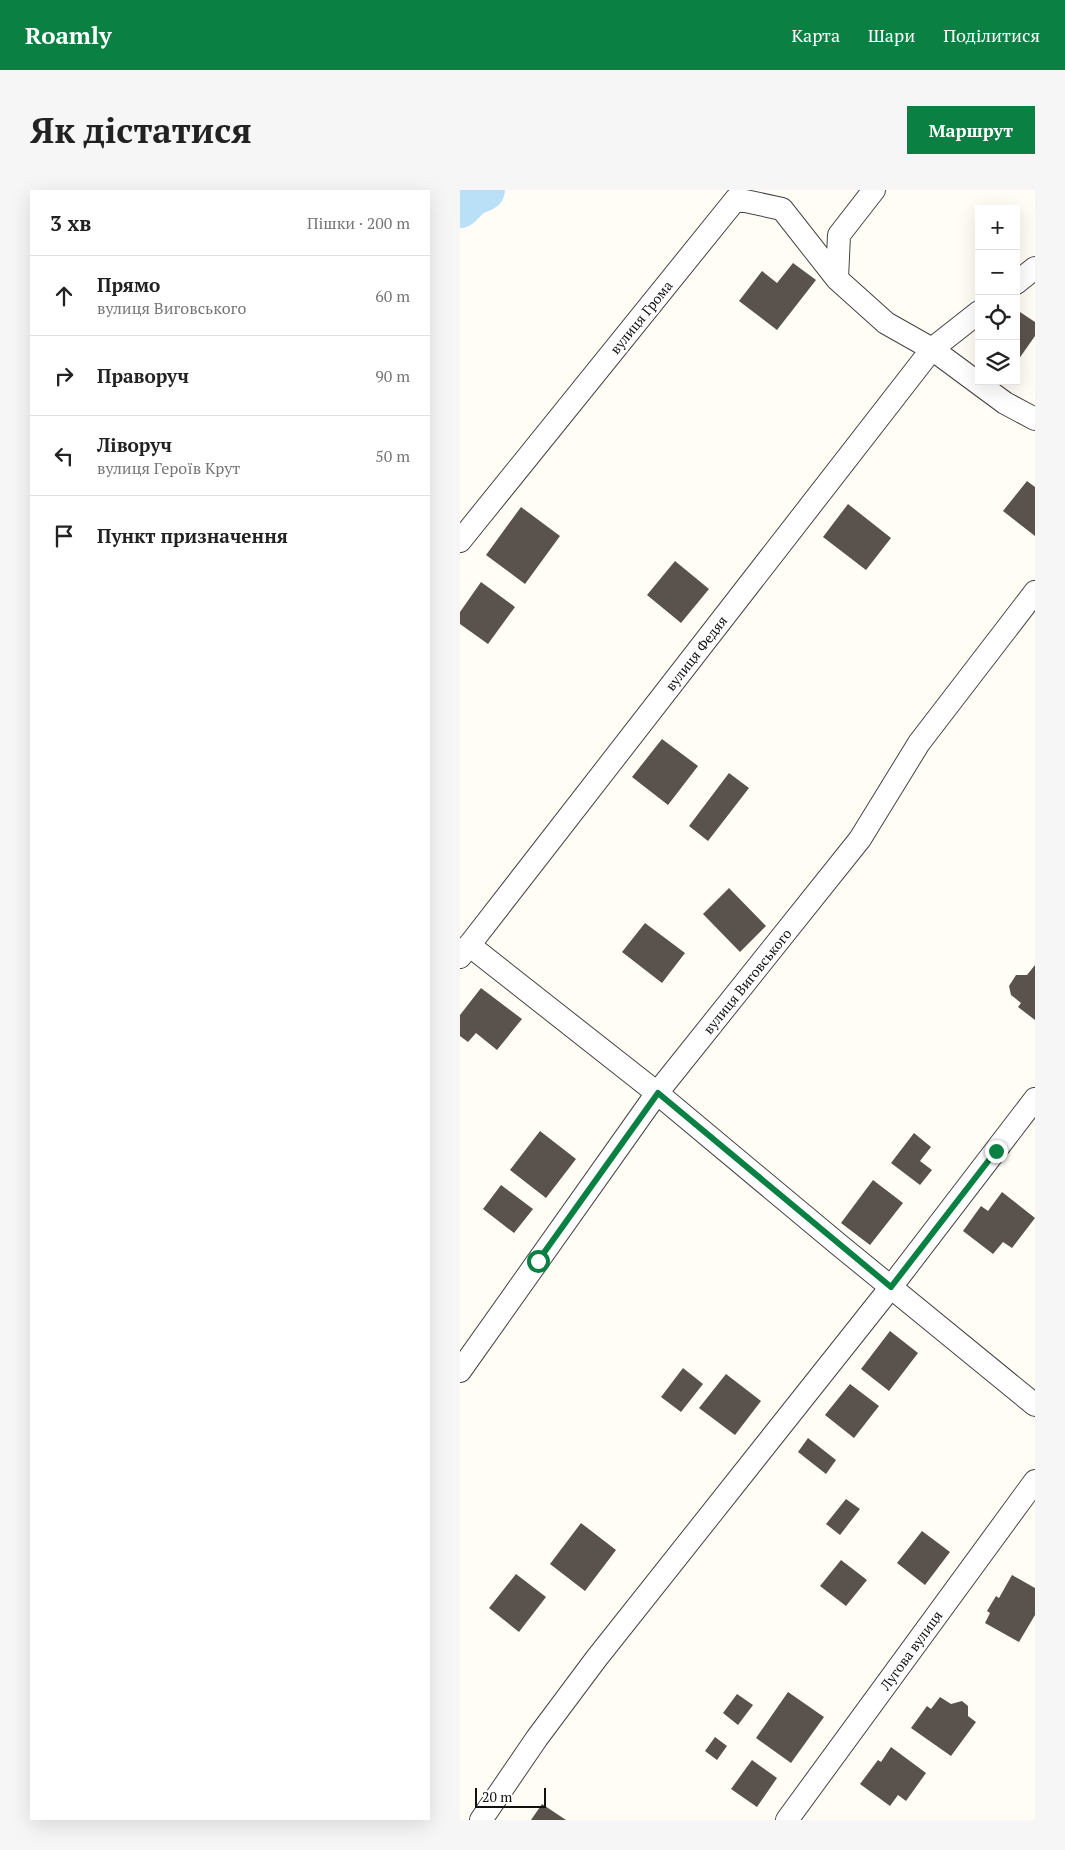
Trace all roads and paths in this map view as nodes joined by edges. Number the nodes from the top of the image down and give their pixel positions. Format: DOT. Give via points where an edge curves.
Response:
graph roads {
  1 [pos="874,190"];
  2 [pos="735,194"];
  3 [pos="1035,268"];
  4 [pos="837,279"];
  5 [pos="1020,280"];
  6 [pos="975,315"];
  7 [pos="932,349"];
  8 [pos="1035,419"];
  9 [pos="460,541"];
  10 [pos="1035,592"];
  11 [pos="464,951"];
  12 [pos="658,1093"];
  13 [pos="1035,1099"];
  14 [pos="891,1287"];
  15 [pos="460,1371"];
  16 [pos="1035,1404"];
  17 [pos="1035,1481"];
  18 [pos="481,1820"];
  19 [pos="787,1820"];
  1 -- 4 [label="street" via="839,235"];
  2 -- 4 [label="street, вулиця Грома" via="782,209"];
  2 -- 9 [label="street, вулиця Грома"];
  3 -- 5 [label="street"];
  4 -- 7 [label="street, вулиця Грома" via="886,323"];
  6 -- 7 [label="street, вулиця Федяя"];
  7 -- 8 [label="street, вулиця Грома" via="1006,403"];
  7 -- 11 [label="street, вулиця Федяя"];
  10 -- 12 [label="street, вулиця Виговського" via="919,743 860,840"];
  11 -- 12 [label="street"];
  12 -- 14 [label="street"];
  12 -- 15 [label="street, вулиця Виговського"];
  13 -- 14 [label="street"];
  14 -- 16 [label="street"];
  14 -- 18 [label="street" via="596,1659"];
  17 -- 19 [label="street, Лугова вулиця"];
}
